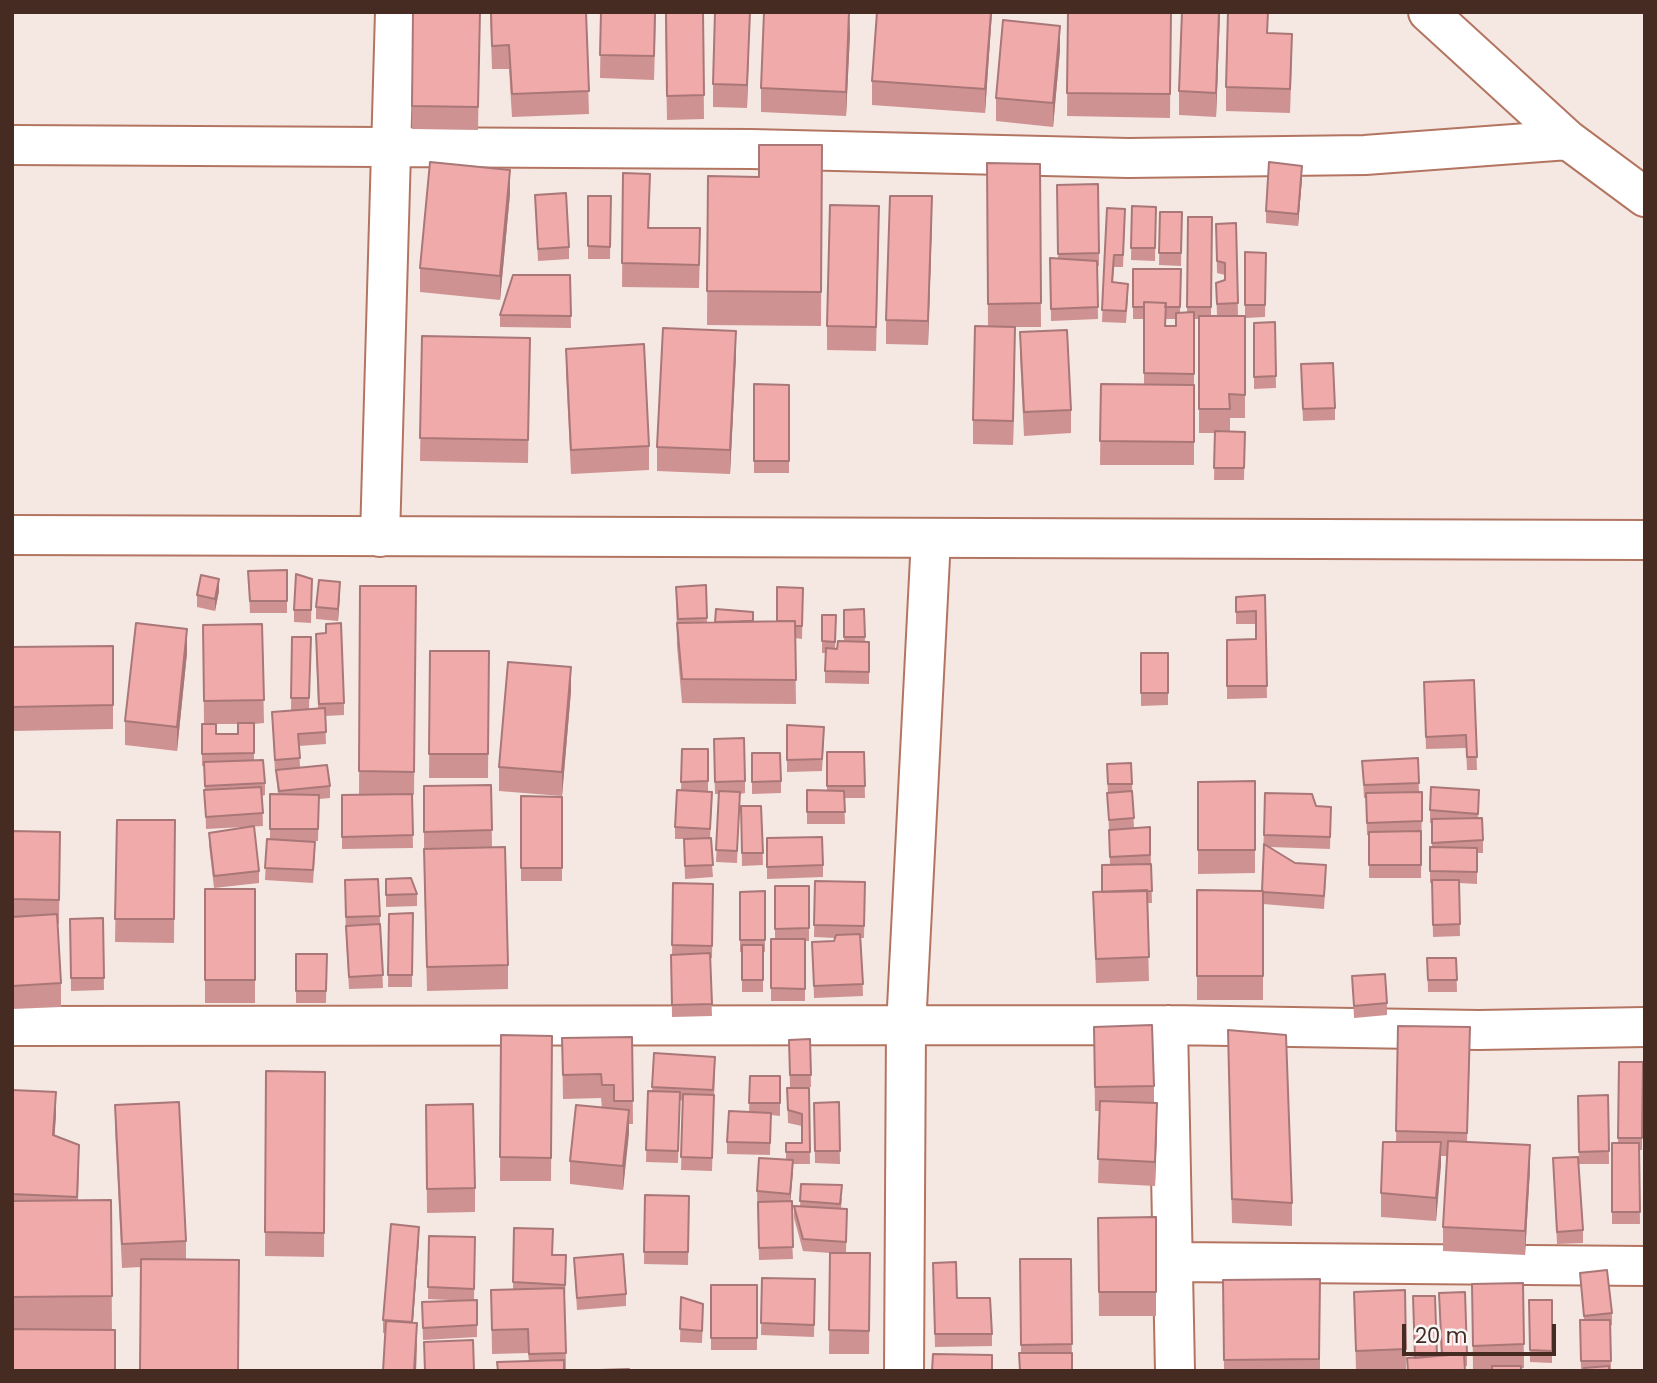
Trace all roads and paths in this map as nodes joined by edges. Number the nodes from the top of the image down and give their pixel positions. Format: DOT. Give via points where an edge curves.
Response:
graph roads {
  1 [pos="395,12"];
  2 [pos="1428,12"];
  3 [pos="1568,140"];
  4 [pos="12,145"];
  5 [pos="393,148"];
  6 [pos="1645,197"];
  7 [pos="12,535"];
  8 [pos="380,537"];
  9 [pos="931,538"];
  10 [pos="1645,540"];
  11 [pos="12,1026"];
  12 [pos="1168,1026"];
  13 [pos="906,1027"];
  14 [pos="1645,1027"];
  15 [pos="1172,1262"];
  16 [pos="1645,1266"];
  17 [pos="904,1371"];
  18 [pos="1175,1371"];
  1 -- 5 [label="street"];
  2 -- 3 [label="street"];
  3 -- 5 [label="street" via="1365,155 1128,158 751,149"];
  3 -- 6 [label="street"];
  4 -- 5 [label="street"];
  5 -- 8 [label="street"];
  7 -- 8 [label="street"];
  8 -- 9 [label="street"];
  9 -- 10 [label="street"];
  9 -- 13 [label="street"];
  11 -- 13 [label="street"];
  12 -- 13 [label="street"];
  12 -- 14 [label="street"];
  12 -- 15 [label="street"];
  13 -- 17 [label="street"];
  15 -- 16 [label="street"];
  15 -- 18 [label="street"];
}
